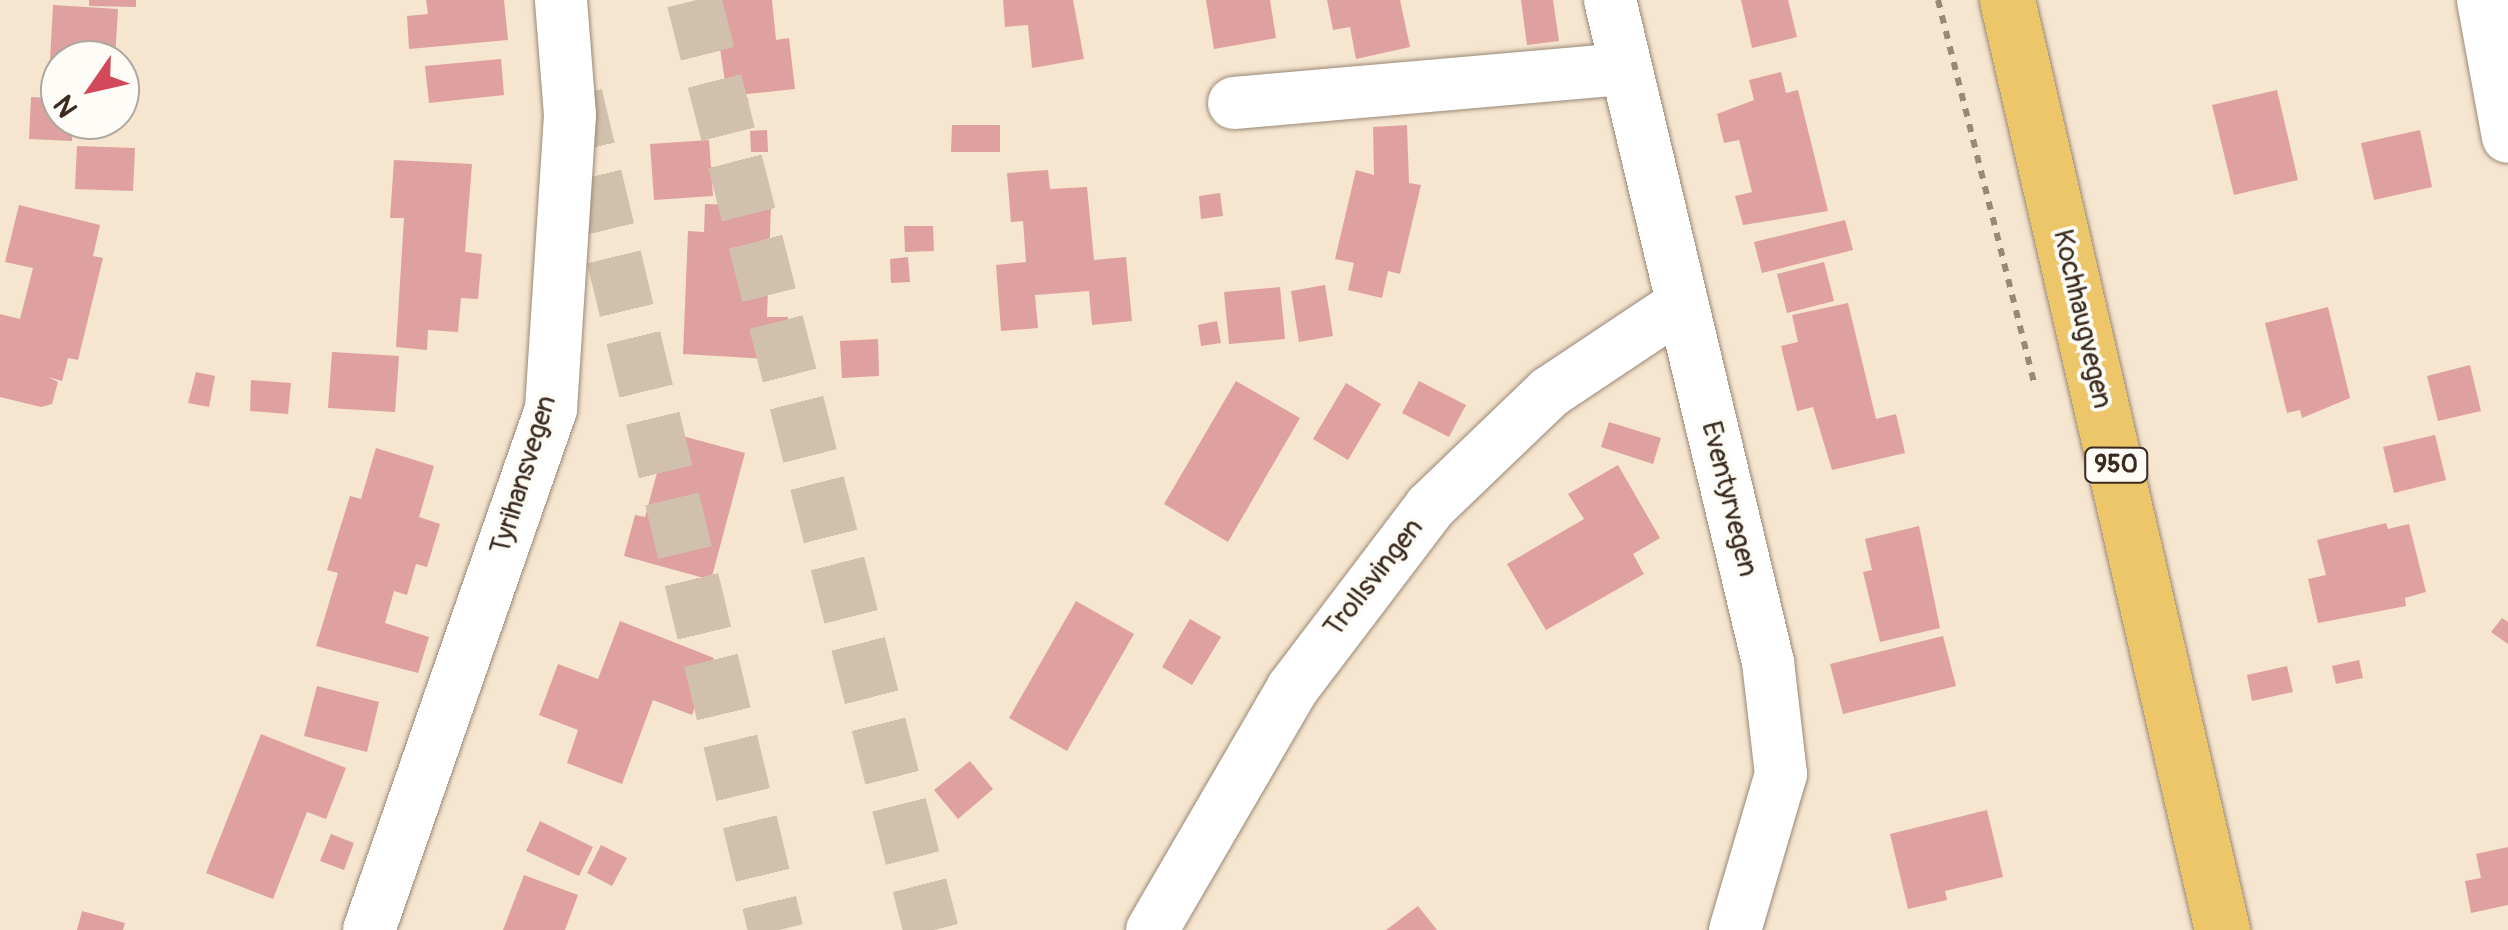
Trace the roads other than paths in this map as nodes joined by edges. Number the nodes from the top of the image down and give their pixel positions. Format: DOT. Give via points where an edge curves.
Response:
graph roads {
  1 [pos="561,0"];
  2 [pos="1610,0"];
  3 [pos="2007,0"];
  4 [pos="2483,0"];
  5 [pos="1626,69"];
  6 [pos="1234,102"];
  7 [pos="2508,136"];
  8 [pos="1682,304"];
  9 [pos="368,930"];
  10 [pos="1152,930"];
  11 [pos="1735,930"];
  12 [pos="2222,930"];
  1 -- 9 [label="street, Tyrihansvegen" via="570,115 551,408"];
  2 -- 5 [label="street, Eventyrvegen"];
  3 -- 12 [label="main road, Kochhaugvegen / 950"];
  4 -- 7 [label="street"];
  5 -- 6 [label="street"];
  5 -- 8 [label="street, Eventyrvegen"];
  8 -- 10 [label="street, Trollsvingen" via="1550,392 1430,506 1292,689"];
  8 -- 11 [label="street, Eventyrvegen" via="1768,662 1780,774"];
}
